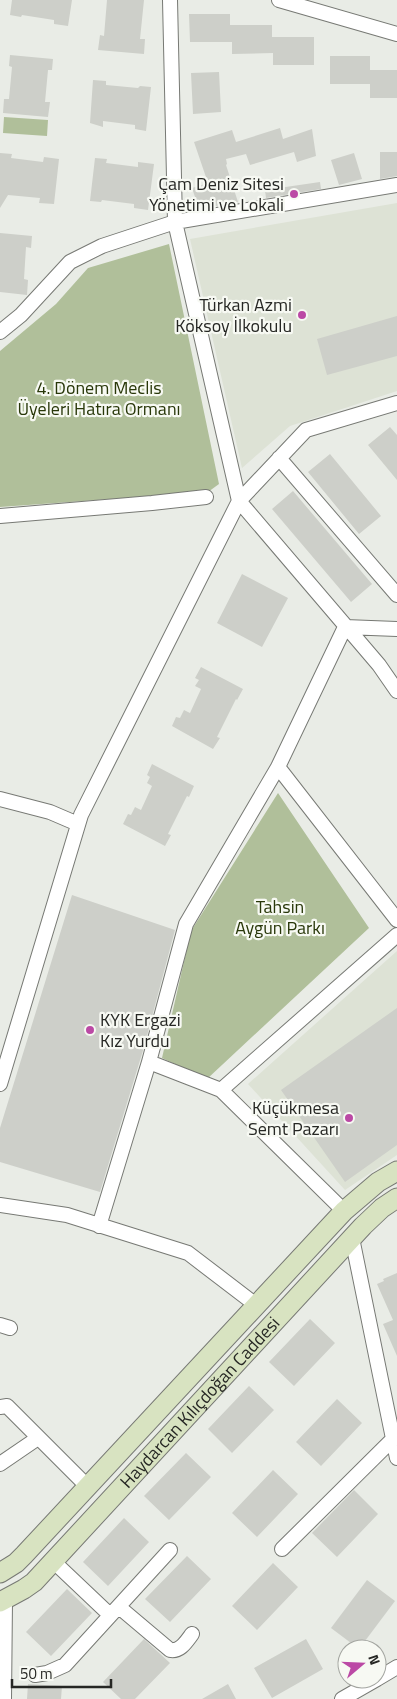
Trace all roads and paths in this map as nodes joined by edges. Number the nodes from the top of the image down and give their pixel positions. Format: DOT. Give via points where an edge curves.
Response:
graph roads {
  1 [pos="170,0"];
  2 [pos="279,0"];
  3 [pos="397,34"];
  4 [pos="397,185"];
  5 [pos="175,222"];
  6 [pos="0,332"];
  7 [pos="397,403"];
  8 [pos="279,458"];
  9 [pos="206,497"];
  10 [pos="239,501"];
  11 [pos="0,516"];
  12 [pos="397,595"];
  13 [pos="345,627"];
  14 [pos="397,629"];
  15 [pos="397,692"];
  16 [pos="278,767"];
  17 [pos="0,799"];
  18 [pos="78,824"];
  19 [pos="397,920"];
  20 [pos="397,935"];
  21 [pos="149,1062"];
  22 [pos="0,1084"];
  23 [pos="221,1090"];
  24 [pos="397,1171"];
  25 [pos="397,1198"];
  26 [pos="0,1205"];
  27 [pos="344,1211"];
  28 [pos="100,1226"];
  29 [pos="352,1238"];
  30 [pos="256,1305"];
  31 [pos="0,1407"];
  32 [pos="38,1438"];
  33 [pos="393,1439"];
  34 [pos="397,1458"];
  35 [pos="0,1464"];
  36 [pos="87,1486"];
  37 [pos="282,1549"];
  38 [pos="170,1550"];
  39 [pos="54,1561"];
  40 [pos="0,1573"];
  41 [pos="2,1598"];
  42 [pos="115,1611"];
  43 [pos="192,1634"];
  44 [pos="35,1675"];
  45 [pos="360,1689"];
  46 [pos="4,1699"];
  47 [pos="342,1699"];
  1 -- 5 [label="street"];
  2 -- 3 [label="street"];
  4 -- 5 [label="street"];
  5 -- 6 [label="street" via="102,246 70,262 21,315"];
  5 -- 10 [label="street"];
  7 -- 8 [label="street" via="306,430"];
  8 -- 10 [label="street"];
  8 -- 12 [label="street"];
  9 -- 11 [label="street"];
  10 -- 13 [label="street"];
  10 -- 18 [label="street"];
  13 -- 14 [label="street"];
  13 -- 15 [label="street" via="379,665"];
  13 -- 16 [label="street"];
  16 -- 19 [label="street"];
  16 -- 21 [label="street" via="186,924"];
  17 -- 18 [label="street" via="50,812"];
  18 -- 22 [label="street"];
  20 -- 23 [label="street"];
  21 -- 23 [label="street"];
  21 -- 28 [label="street"];
  23 -- 27 [label="street"];
  24 -- 27 [label="main road, Haydarcan Kılıçdoğan Caddesi" via="378,1182"];
  25 -- 29 [label="main road, Haydarcan Kılıçdoğan Caddesi" via="377,1212"];
  26 -- 28 [label="street" via="67,1215"];
  27 -- 30 [label="main road, Haydarcan Kılıçdoğan Caddesi"];
  28 -- 30 [label="street" via="188,1253"];
  29 -- 33 [label="street"];
  29 -- 39 [label="main road, Haydarcan Kılıçdoğan Caddesi"];
  30 -- 36 [label="main road, Haydarcan Kılıçdoğan Caddesi"];
  31 -- 32 [label="street" via="7,1406"];
  32 -- 35 [label="street"];
  32 -- 36 [label="street"];
  33 -- 34 [label="street"];
  33 -- 37 [label="street"];
  36 -- 40 [label="main road, Haydarcan Kılıçdoğan Caddesi" via="16,1563"];
  38 -- 42 [label="street"];
  39 -- 41 [label="main road, Haydarcan Kılıçdoğan Caddesi" via="34,1582"];
  39 -- 42 [label="street"];
  41 -- 46 [label="street"];
  42 -- 43 [label="street" via="173,1651 180,1649"];
  42 -- 44 [label="street" via="65,1664"];
  45 -- 47 [label="street"];
}
